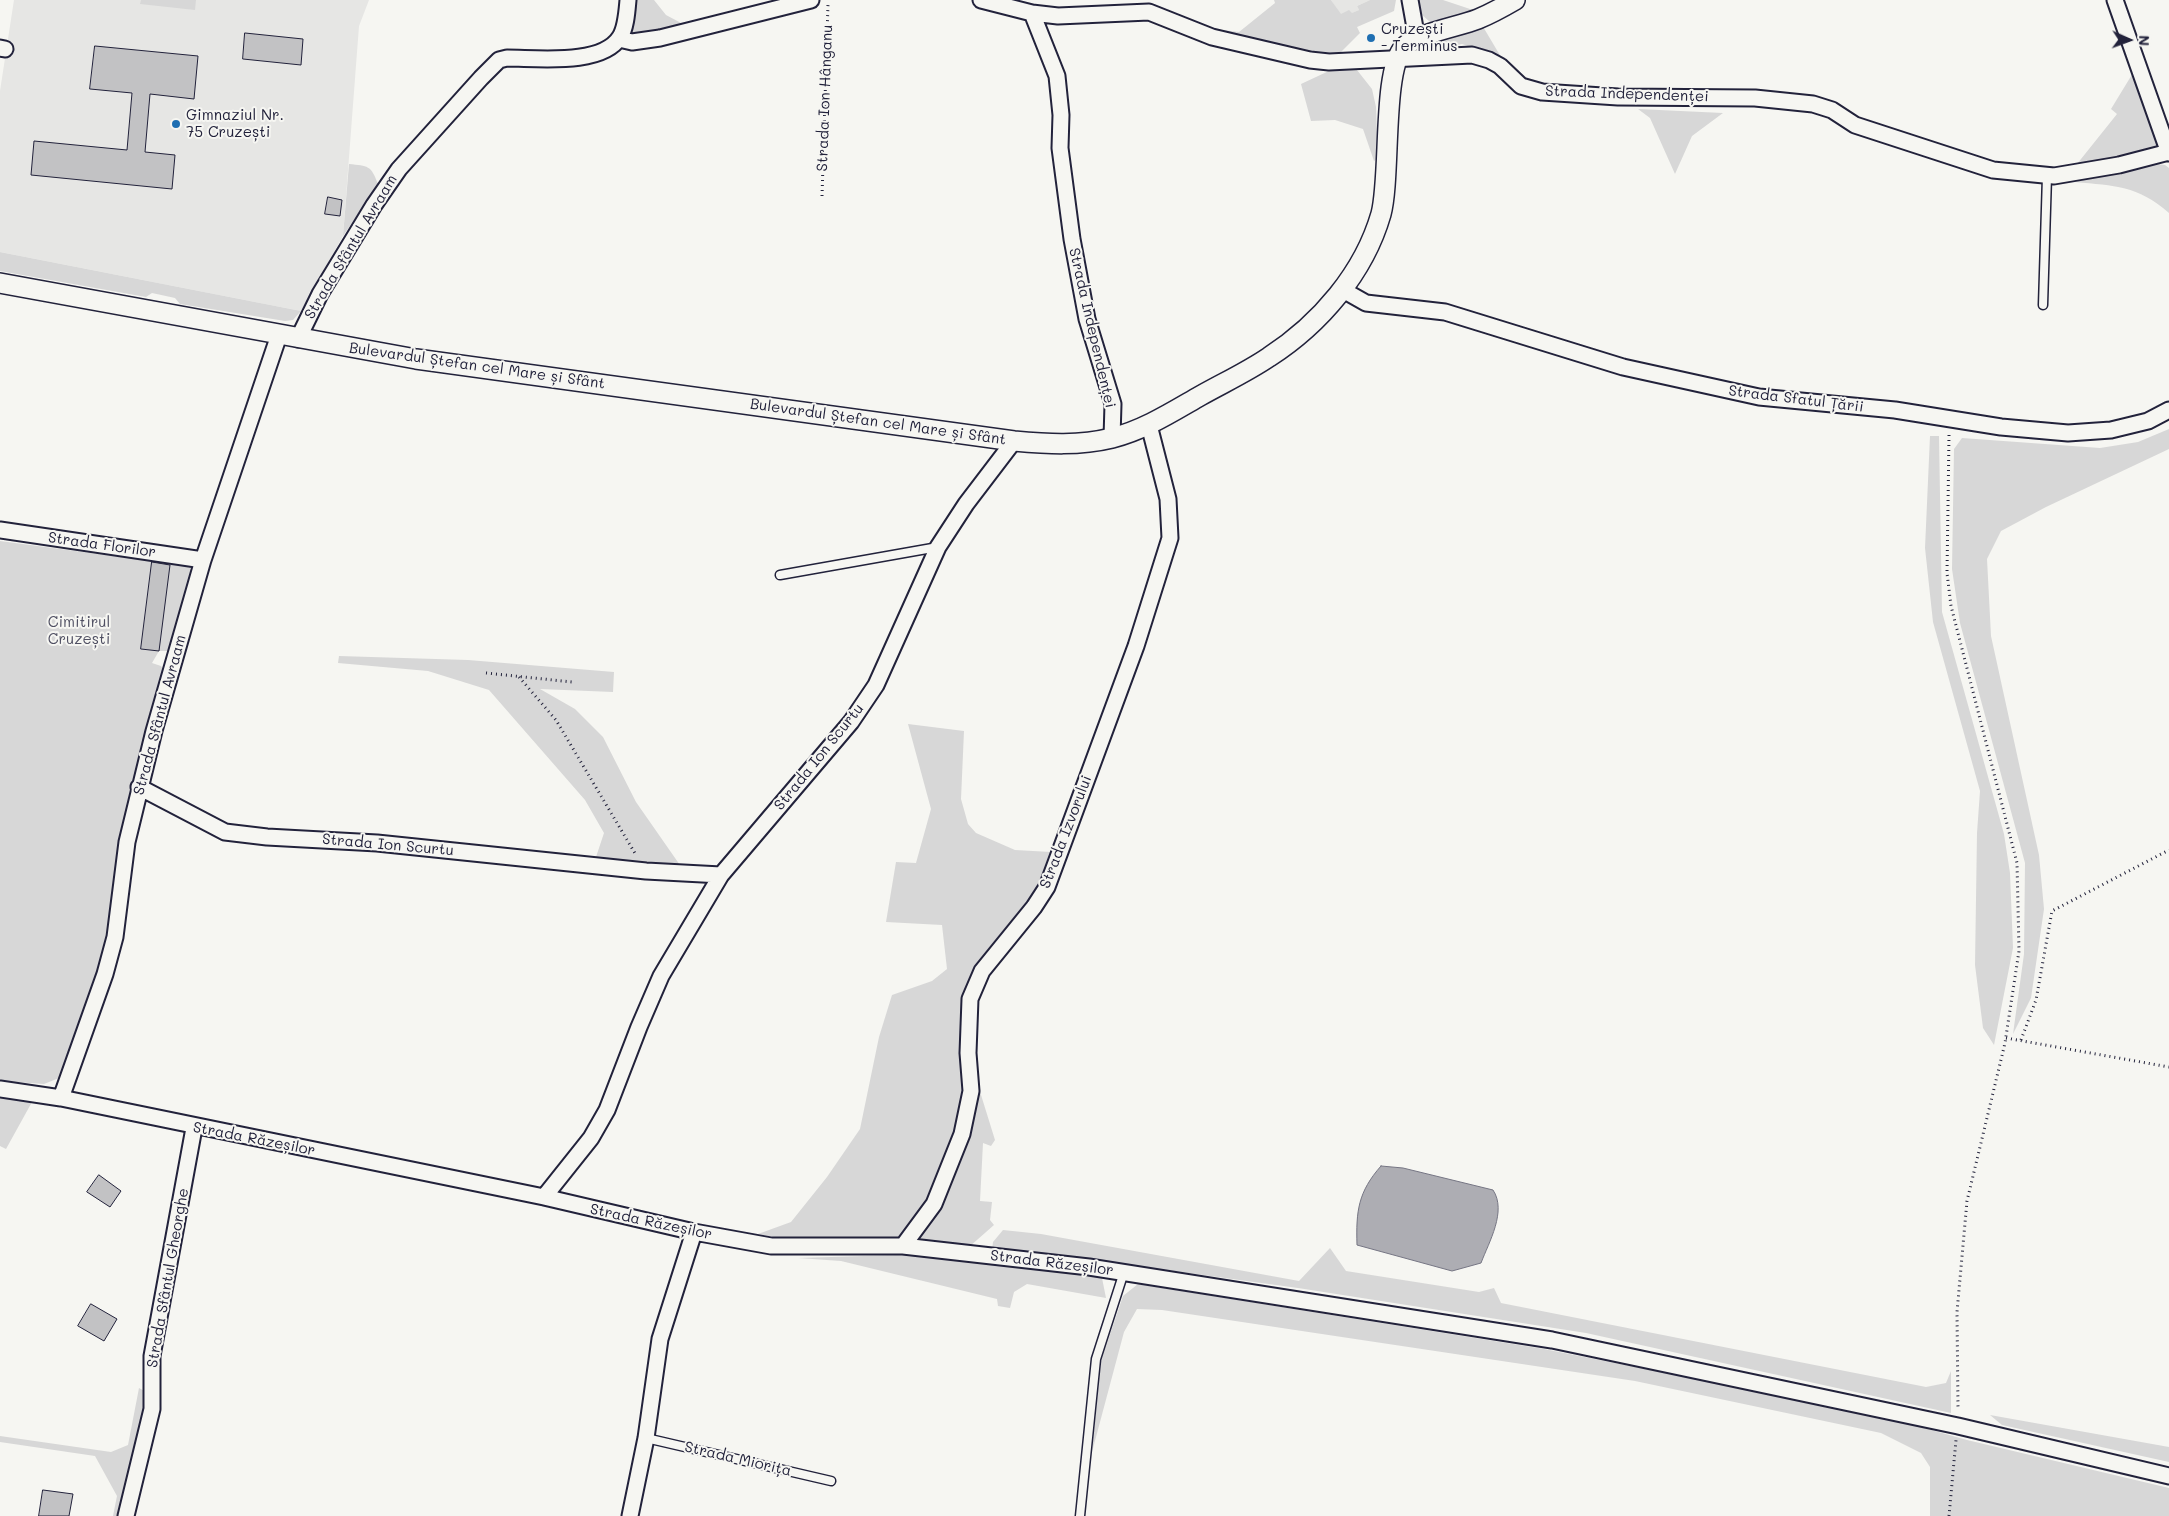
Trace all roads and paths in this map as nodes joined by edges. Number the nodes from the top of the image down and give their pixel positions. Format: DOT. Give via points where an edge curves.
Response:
graph roads {
  1 [pos="628,0"];
  2 [pos="811,0"];
  3 [pos="828,0"];
  4 [pos="981,0"];
  5 [pos="1410,0"];
  6 [pos="1514,0"];
  7 [pos="2116,0"];
  8 [pos="1032,13"];
  9 [pos="619,39"];
  10 [pos="1417,39"];
  11 [pos="1396,58"];
  12 [pos="2169,152"];
  13 [pos="2047,176"];
  14 [pos="822,196"];
  15 [pos="0,283"];
  16 [pos="1343,290"];
  17 [pos="2043,305"];
  18 [pos="279,336"];
  19 [pos="298,339"];
  20 [pos="2169,410"];
  21 [pos="1950,420"];
  22 [pos="1149,425"];
  23 [pos="1112,438"];
  24 [pos="1014,441"];
  25 [pos="0,530"];
  26 [pos="938,547"];
  27 [pos="203,560"];
  28 [pos="780,574"];
  29 [pos="486,674"];
  30 [pos="519,677"];
  31 [pos="572,682"];
  32 [pos="139,787"];
  33 [pos="2169,850"];
  34 [pos="646,871"];
  35 [pos="721,875"];
  36 [pos="2006,1038"];
  37 [pos="2020,1040"];
  38 [pos="2169,1067"];
  39 [pos="0,1089"];
  40 [pos="61,1098"];
  41 [pos="194,1128"];
  42 [pos="544,1197"];
  43 [pos="694,1232"];
  44 [pos="903,1246"];
  45 [pos="1124,1272"];
  46 [pos="1958,1426"];
  47 [pos="646,1438"];
  48 [pos="2169,1476"];
  49 [pos="831,1481"];
  50 [pos="126,1516"];
  51 [pos="630,1516"];
  52 [pos="1080,1516"];
  53 [pos="1949,1516"];
  1 -- 9 [label="street"];
  2 -- 9 [label="street" via="650,40 632,42"];
  3 -- 14 [label="path, Strada Ion Hânganu"];
  4 -- 8 [label="street, Strada Independenței"];
  5 -- 10 [label="street"];
  6 -- 10 [label="street" via="1477,19"];
  7 -- 12 [label="street"];
  8 -- 11 [label="street, Strada Independenței" via="1058,16 1149,12 1212,37 1310,60"];
  8 -- 23 [label="street, Strada Independenței" via="1057,76 1060,148 1070,230 1087,319 1113,404"];
  9 -- 19 [label="street, Strada Sfântul Avraam" via="603,53 584,57 499,60 399,169 320,294"];
  10 -- 11 [label="street" via="1404,46"];
  11 -- 13 [label="street, Strada Independenței" via="1472,55 1500,66 1521,86 1542,92 1618,97 1755,98 1814,104 1832,110 1855,125 1993,170"];
  11 -- 16 [label="street, Bulevardul Ștefan cel Mare și Sfânt" via="1387,177 1381,213 1366,253"];
  12 -- 13 [label="street, Strada Independenței" via="2119,165"];
  13 -- 17 [label="lane"];
  15 -- 18 [label="street, Bulevardul Ștefan cel Mare și Sfânt"];
  16 -- 21 [label="street, Strada Sfatul Țării" via="1366,304 1445,312 1623,366 1714,388 1759,397 1895,410"];
  16 -- 22 [label="street, Bulevardul Ștefan cel Mare și Sfânt" via="1312,323 1270,357"];
  18 -- 19 [label="street, Bulevardul Ștefan cel Mare și Sfânt"];
  18 -- 27 [label="street, Strada Sfântul Avraam"];
  19 -- 24 [label="street, Bulevardul Ștefan cel Mare și Sfânt" via="416,359"];
  20 -- 21 [label="street, Strada Sfatul Țării" via="2148,421 2111,430 2068,433"];
  21 -- 36 [label="path" via="1947,573 1951,606 2017,863 2019,951"];
  22 -- 23 [label="street, Bulevardul Ștefan cel Mare și Sfânt"];
  22 -- 44 [label="street, Strada Izvorului" via="1168,499 1170,538 1136,646 1047,887 982,971 970,999 968,1053 971,1090 962,1134 934,1204"];
  23 -- 24 [label="street, Bulevardul Ștefan cel Mare și Sfânt" via="1063,446"];
  24 -- 26 [label="street, Strada Ion Scurtu"];
  25 -- 27 [label="street, Strada Florilor"];
  26 -- 28 [label="lane"];
  26 -- 35 [label="street, Strada Ion Scurtu" via="876,685 851,722"];
  27 -- 32 [label="street, Strada Sfântul Avraam"];
  29 -- 30 [label="path"];
  30 -- 31 [label="path"];
  30 -- 34 [label="path" via="556,720"];
  32 -- 34 [label="street, Strada Ion Scurtu" via="225,832 377,843"];
  32 -- 40 [label="street, Strada Sfântul Avraam" via="127,842 115,937"];
  33 -- 37 [label="path" via="2052,911 2036,1000"];
  34 -- 35 [label="street, Strada Ion Scurtu"];
  35 -- 42 [label="street, Strada Ion Scurtu" via="662,976 607,1110 591,1138"];
  36 -- 37 [label="path"];
  36 -- 46 [label="path" via="1967,1201 1957,1312"];
  37 -- 38 [label="path"];
  39 -- 40 [label="street, Strada Răzeșilor"];
  40 -- 41 [label="street, Strada Răzeșilor"];
  41 -- 42 [label="street, Strada Răzeșilor"];
  41 -- 50 [label="street, Strada Sfântul Gheorghe" via="152,1356 152,1409"];
  42 -- 43 [label="street, Strada Răzeșilor"];
  43 -- 44 [label="street, Strada Răzeșilor" via="771,1246"];
  43 -- 47 [label="street" via="660,1339"];
  44 -- 45 [label="street, Strada Răzeșilor"];
  45 -- 46 [label="street, Strada Răzeșilor" via="1552,1340"];
  45 -- 52 [label="lane" via="1096,1359"];
  46 -- 48 [label="street, Strada Răzeșilor"];
  46 -- 53 [label="path"];
  47 -- 49 [label="lane, Strada Miorița"];
  47 -- 51 [label="street"];
}
